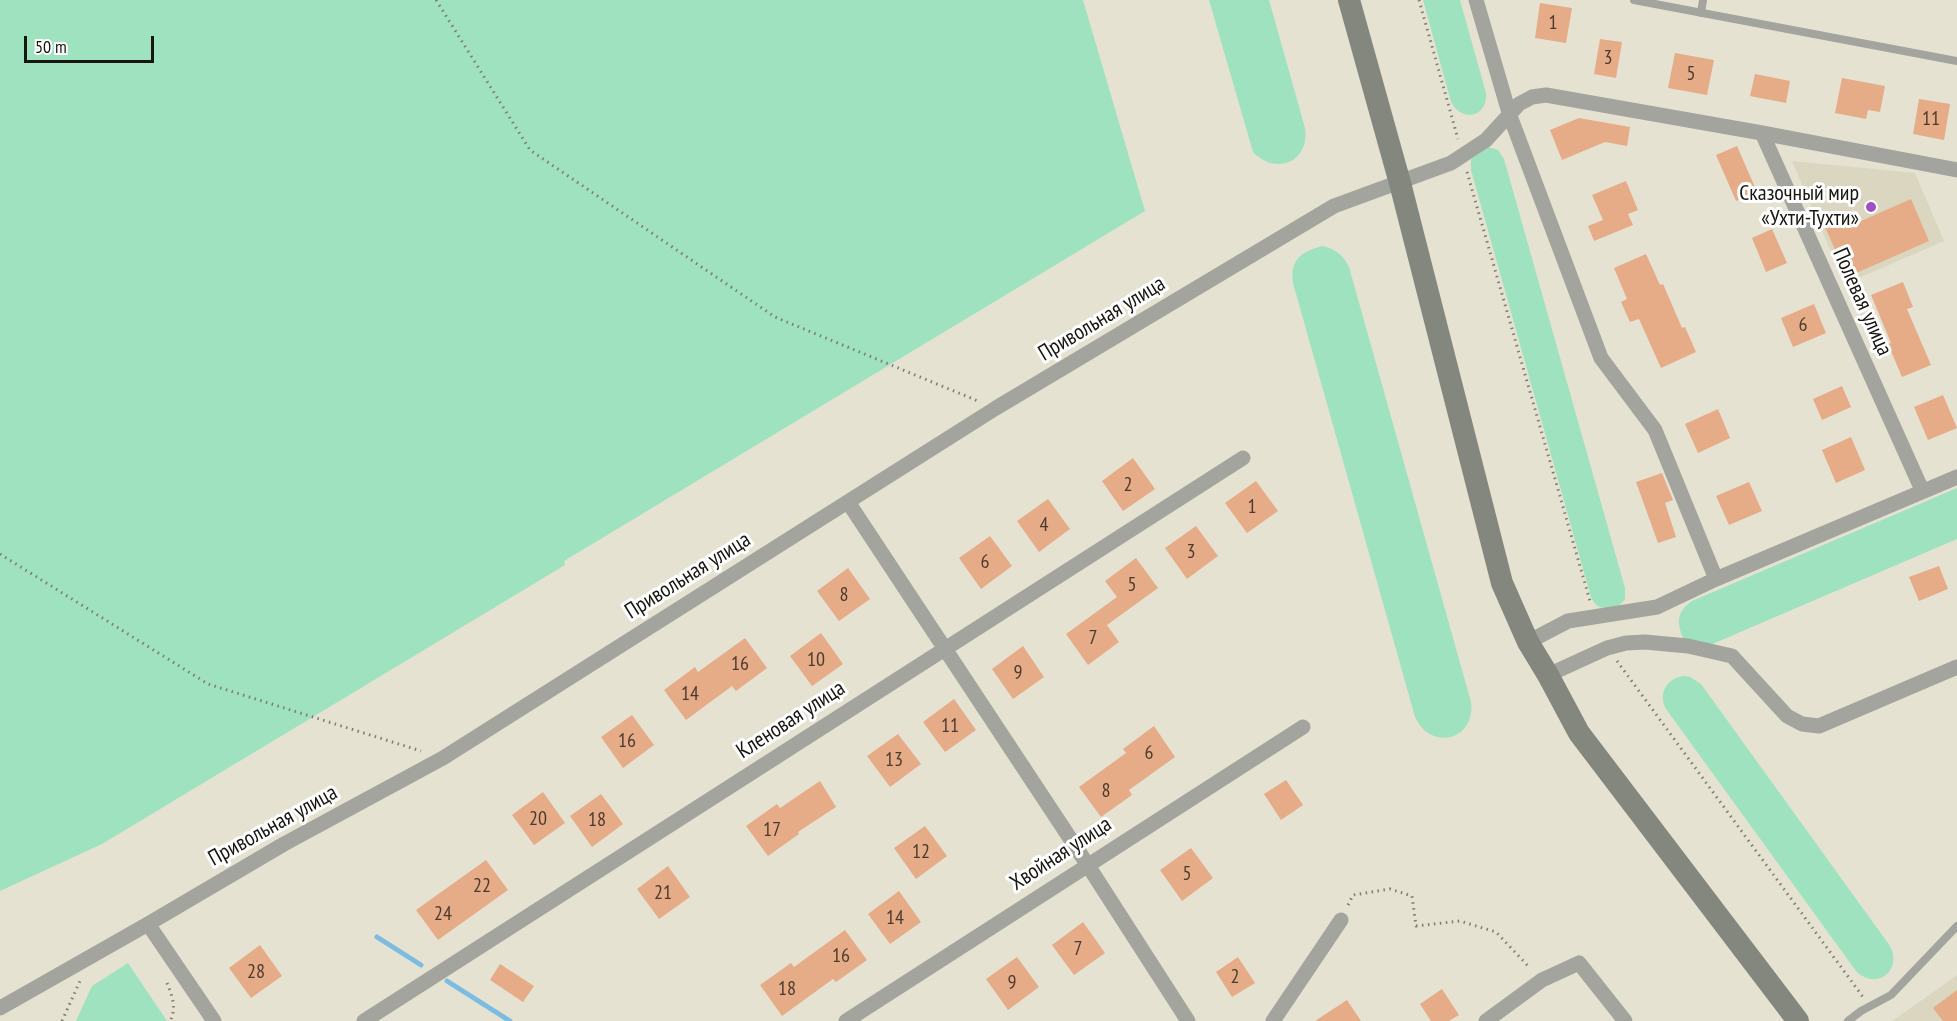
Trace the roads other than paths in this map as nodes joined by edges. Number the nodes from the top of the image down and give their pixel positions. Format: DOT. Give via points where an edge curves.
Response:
graph roads {
  1 [pos="1349,0"];
  2 [pos="1476,0"];
  3 [pos="1634,0"];
  4 [pos="1703,0"];
  5 [pos="1701,13"];
  6 [pos="1957,61"];
  7 [pos="1510,116"];
  8 [pos="1762,133"];
  9 [pos="1957,170"];
  10 [pos="1400,183"];
  11 [pos="1243,458"];
  12 [pos="1957,477"];
  13 [pos="1922,490"];
  14 [pos="848,502"];
  15 [pos="1716,579"];
  16 [pos="1528,642"];
  17 [pos="943,648"];
  18 [pos="1957,667"];
  19 [pos="1548,675"];
  20 [pos="1303,727"];
  21 [pos="1087,864"];
  22 [pos="1341,920"];
  23 [pos="148,924"];
  24 [pos="1957,926"];
  25 [pos="0,1008"];
  26 [pos="214,1021"];
  27 [pos="364,1021"];
  28 [pos="846,1021"];
  29 [pos="1188,1021"];
  30 [pos="1273,1021"];
  31 [pos="1486,1021"];
  32 [pos="1625,1021"];
  33 [pos="1798,1021"];
  34 [pos="1848,1021"];
  1 -- 10 [label="street"];
  2 -- 7 [label="street"];
  3 -- 5 [label="lane"];
  4 -- 5 [label="lane"];
  5 -- 6 [label="lane"];
  7 -- 8 [label="street" via="1519,104 1546,95"];
  7 -- 10 [label="street, Привольная улица" via="1486,141 1451,163"];
  7 -- 15 [label="street" via="1601,358 1655,430"];
  8 -- 9 [label="street"];
  8 -- 13 [label="street, Полевая улица"];
  10 -- 14 [label="street, Привольная улица" via="1334,206 996,408"];
  10 -- 16 [label="street" via="1502,582"];
  11 -- 17 [label="street, Кленовая улица"];
  12 -- 13 [label="street"];
  13 -- 15 [label="street"];
  14 -- 17 [label="street"];
  14 -- 23 [label="street, Привольная улица" via="443,758 284,844"];
  15 -- 16 [label="street" via="1657,606 1568,621"];
  16 -- 19 [label="street"];
  17 -- 21 [label="street"];
  17 -- 27 [label="street, Кленовая улица"];
  18 -- 19 [label="street" via="1819,726 1802,724 1787,716 1732,656 1688,646 1626,643"];
  19 -- 33 [label="street" via="1579,732"];
  20 -- 21 [label="street, Хвойная улица"];
  21 -- 28 [label="street, Хвойная улица"];
  21 -- 29 [label="street"];
  22 -- 30 [label="street"];
  23 -- 25 [label="street, Привольная улица"];
  23 -- 26 [label="street"];
  24 -- 34 [label="lane" via="1891,995"];
  31 -- 32 [label="street" via="1542,980 1579,963"];
}
